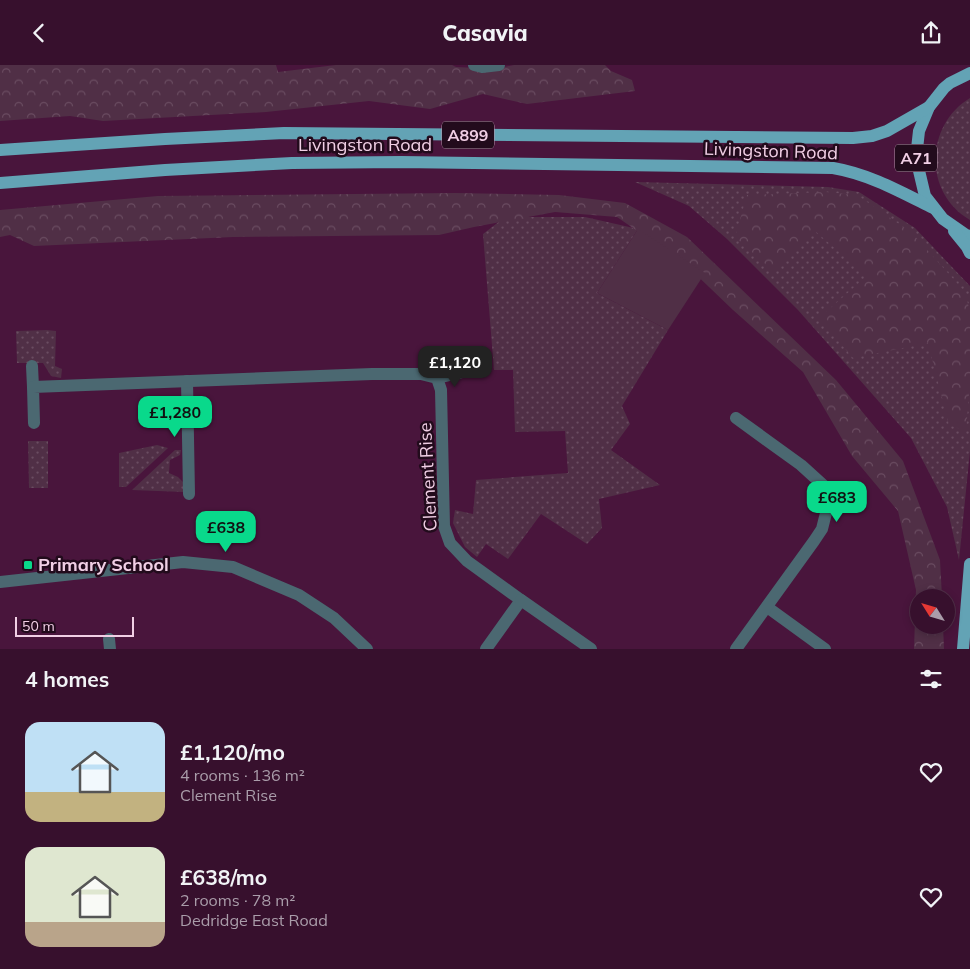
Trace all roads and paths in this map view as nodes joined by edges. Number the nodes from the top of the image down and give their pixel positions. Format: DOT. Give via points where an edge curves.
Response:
graph roads {
  1 [pos="474,65"];
  2 [pos="499,65"];
  3 [pos="963,65"];
  4 [pos="970,73"];
  5 [pos="953,81"];
  6 [pos="929,107"];
  7 [pos="0,150"];
  8 [pos="0,183"];
  9 [pos="933,208"];
  10 [pos="943,219"];
  11 [pos="970,236"];
  12 [pos="970,253"];
  13 [pos="32,366"];
  14 [pos="467,371"];
  15 [pos="437,378"];
  16 [pos="187,381"];
  17 [pos="33,387"];
  18 [pos="736,417"];
  19 [pos="34,423"];
  20 [pos="189,494"];
  21 [pos="970,564"];
  22 [pos="0,583"];
  23 [pos="521,599"];
  24 [pos="766,607"];
  25 [pos="367,649"];
  26 [pos="486,649"];
  27 [pos="591,649"];
  28 [pos="736,649"];
  29 [pos="825,649"];
  30 [pos="962,649"];
  1 -- 2 [label="street"];
  3 -- 5 [label="main road"];
  4 -- 5 [label="main road, A71"];
  5 -- 6 [label="main road, A71"];
  6 -- 7 [label="main road, Livingston Road / A899" via="887,131 853,138 284,133"];
  6 -- 9 [label="main road, A71" via="919,131 916,158 924,196"];
  8 -- 9 [label="main road, Livingston Road / A899" via="292,163 833,168 865,176"];
  9 -- 10 [label="main road, A71"];
  10 -- 11 [label="main road, A71"];
  10 -- 12 [label="main road, A71"];
  13 -- 17 [label="street"];
  14 -- 15 [label="street"];
  15 -- 16 [label="street" via="421,374 372,374"];
  15 -- 23 [label="street, Clement Rise" via="441,390 444,526 450,543 467,561"];
  16 -- 17 [label="street"];
  16 -- 20 [label="street"];
  17 -- 19 [label="street"];
  18 -- 24 [label="street" via="823,485 828,505 822,529"];
  21 -- 30 [label="main road"];
  22 -- 25 [label="street" via="184,562 233,567 299,595 334,618"];
  23 -- 26 [label="street"];
  23 -- 27 [label="street, Clement Rise"];
  24 -- 28 [label="street"];
  24 -- 29 [label="street"];
}
